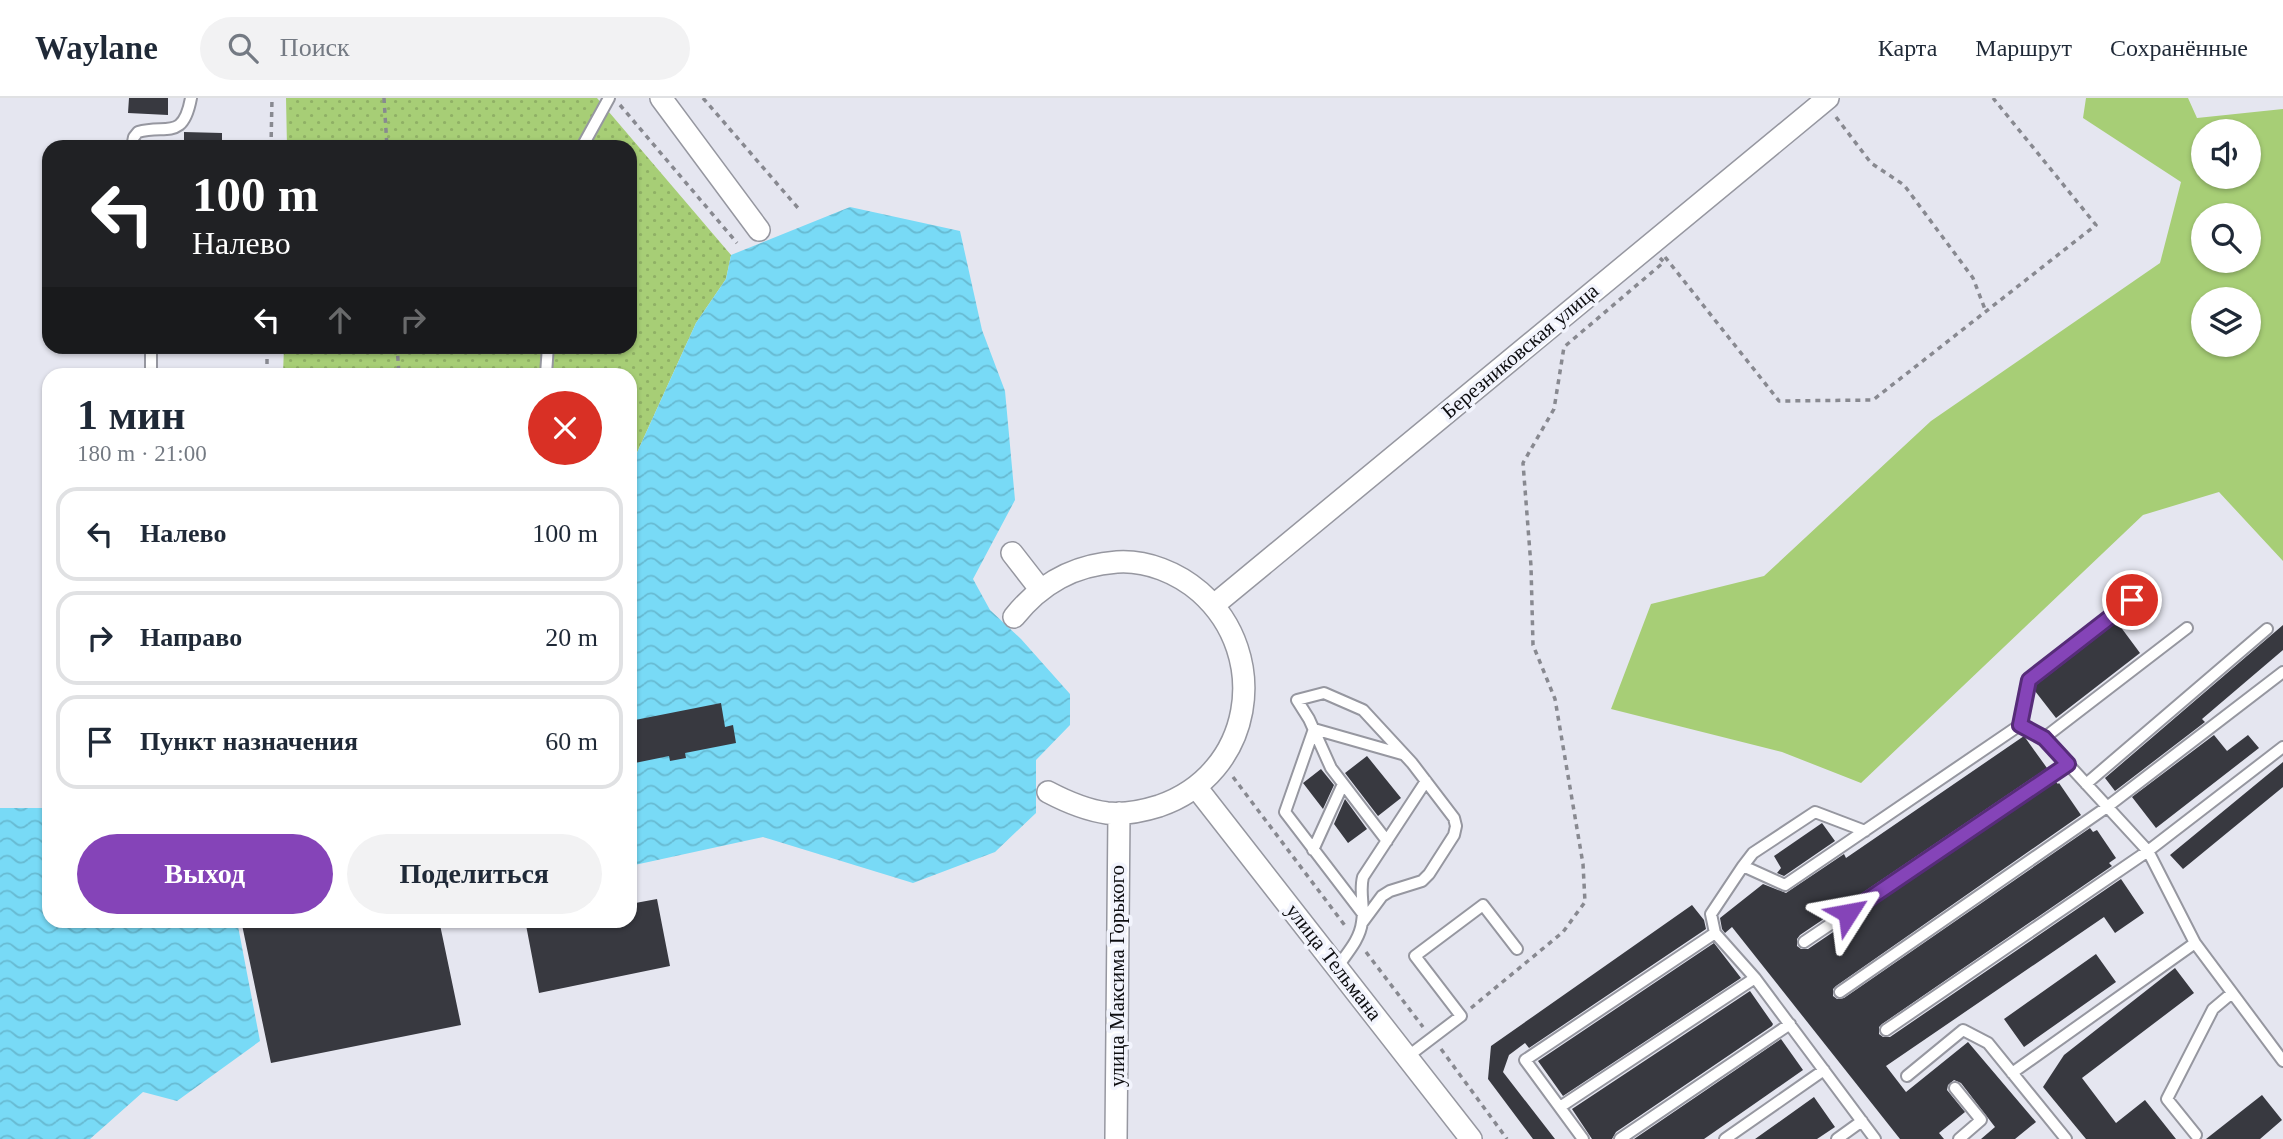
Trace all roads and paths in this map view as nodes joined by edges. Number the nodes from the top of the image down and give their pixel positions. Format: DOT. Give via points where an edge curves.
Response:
graph roads {
  1 [pos="191,98"];
  2 [pos="272,98"];
  3 [pos="384,98"];
  4 [pos="609,98"];
  5 [pos="614,98"];
  6 [pos="661,98"];
  7 [pos="703,98"];
  8 [pos="1993,98"];
  9 [pos="1826,99"];
  10 [pos="133,140"];
  11 [pos="271,140"];
  12 [pos="387,140"];
  13 [pos="586,140"];
  14 [pos="798,208"];
  15 [pos="759,230"];
  16 [pos="737,243"];
  17 [pos="1650,243"];
  18 [pos="1986,312"];
  19 [pos="1012,553"];
  20 [pos="1040,589"];
  21 [pos="2132,600"];
  22 [pos="1214,605"];
  23 [pos="1014,617"];
  24 [pos="2187,628"];
  25 [pos="2267,629"];
  26 [pos="2283,672"];
  27 [pos="2020,725"];
  28 [pos="1314,729"];
  29 [pos="2044,738"];
  30 [pos="2283,747"];
  31 [pos="1405,755"];
  32 [pos="2068,764"];
  33 [pos="1426,781"];
  34 [pos="1343,784"];
  35 [pos="2086,784"];
  36 [pos="1196,787"];
  37 [pos="1048,792"];
  38 [pos="2107,807"];
  39 [pos="1119,813"];
  40 [pos="1864,831"];
  41 [pos="1387,841"];
  42 [pos="1314,850"];
  43 [pos="2148,851"];
  44 [pos="1743,866"];
  45 [pos="1362,918"];
  46 [pos="1715,933"];
  47 [pos="1804,942"];
  48 [pos="2195,943"];
  49 [pos="1517,949"];
  50 [pos="1338,966"];
  51 [pos="1755,978"];
  52 [pos="1840,992"];
  53 [pos="2232,993"];
  54 [pos="1461,1016"];
  55 [pos="1790,1024"];
  56 [pos="1886,1030"];
  57 [pos="1407,1057"];
  58 [pos="2283,1061"];
  59 [pos="1824,1070"];
  60 [pos="2012,1073"];
  61 [pos="1907,1076"];
  62 [pos="1955,1088"];
  63 [pos="1560,1107"];
  64 [pos="1862,1121"];
  65 [pos="2196,1135"];
  66 [pos="1116,1139"];
  67 [pos="1471,1139"];
  68 [pos="1583,1139"];
  69 [pos="1620,1139"];
  70 [pos="1726,1139"];
  71 [pos="1837,1139"];
  72 [pos="1875,1139"];
  73 [pos="1959,1139"];
  74 [pos="2066,1139"];
  1 -- 10 [label="lane" via="177,127 138,132"];
  2 -- 11 [label="path"];
  3 -- 12 [label="path"];
  4 -- 13 [label="lane"];
  5 -- 16 [label="path"];
  6 -- 15 [label="street"];
  7 -- 14 [label="path"];
  8 -- 18 [label="path" via="2096,225"];
  9 -- 17 [label="street, Березниковская улица"];
  9 -- 18 [label="path" via="1871,163 1904,185 1973,278"];
  17 -- 18 [label="path" via="1779,401 1873,400"];
  17 -- 22 [label="street, Березниковская улица"];
  17 -- 54 [label="path" via="1664,262 1564,347 1554,409 1523,463 1533,645 1555,699 1583,864 1585,902 1563,932"];
  19 -- 20 [label="street"];
  20 -- 22 [label="street" via="1063,574 1094,563 1127,561 1170,573"];
  20 -- 23 [label="street"];
  21 -- 27 [label="lane" via="2029,680"];
  22 -- 36 [label="street" via="1232,632 1243,663 1245,696 1238,729 1221,761"];
  24 -- 29 [label="lane"];
  25 -- 35 [label="lane"];
  26 -- 38 [label="lane"];
  27 -- 29 [label="lane"];
  27 -- 40 [label="lane"];
  28 -- 31 [label="lane"];
  28 -- 31 [label="lane" via="1297,700 1324,693 1363,710"];
  28 -- 34 [label="lane"];
  28 -- 42 [label="lane" via="1285,812"];
  29 -- 32 [label="lane"];
  30 -- 43 [label="lane"];
  31 -- 33 [label="lane"];
  32 -- 35 [label="lane"];
  32 -- 47 [label="lane"];
  33 -- 41 [label="lane"];
  33 -- 45 [label="lane" via="1454,818 1454,835 1422,881 1390,891"];
  34 -- 41 [label="lane"];
  34 -- 42 [label="lane"];
  35 -- 38 [label="lane"];
  36 -- 39 [label="street" via="1174,801"];
  36 -- 50 [label="street, улица Тельмана"];
  37 -- 39 [label="street" via="1077,807"];
  38 -- 43 [label="lane"];
  38 -- 52 [label="lane"];
  39 -- 66 [label="street, улица Максима Горького"];
  40 -- 44 [label="lane" via="1785,885"];
  40 -- 44 [label="lane" via="1815,811 1753,852"];
  41 -- 45 [label="lane" via="1363,877"];
  42 -- 45 [label="lane"];
  43 -- 48 [label="lane"];
  43 -- 56 [label="lane"];
  44 -- 46 [label="lane" via="1711,914"];
  45 -- 50 [label="lane" via="1356,940"];
  46 -- 51 [label="lane"];
  46 -- 63 [label="lane" via="1525,1060"];
  48 -- 53 [label="lane"];
  48 -- 60 [label="lane"];
  49 -- 54 [label="lane" via="1483,905 1415,956"];
  50 -- 57 [label="street, улица Тельмана"];
  51 -- 55 [label="lane"];
  51 -- 63 [label="lane"];
  53 -- 58 [label="lane"];
  53 -- 65 [label="lane" via="2213,1009 2167,1099"];
  54 -- 57 [label="lane"];
  55 -- 59 [label="lane"];
  55 -- 69 [label="lane"];
  57 -- 67 [label="street, улица Тельмана"];
  59 -- 64 [label="lane"];
  59 -- 70 [label="lane"];
  60 -- 61 [label="lane" via="1989,1043 1963,1030"];
  60 -- 74 [label="lane"];
  62 -- 73 [label="lane" via="1981,1120"];
  63 -- 68 [label="lane"];
  64 -- 71 [label="lane"];
  64 -- 72 [label="lane"];
}
